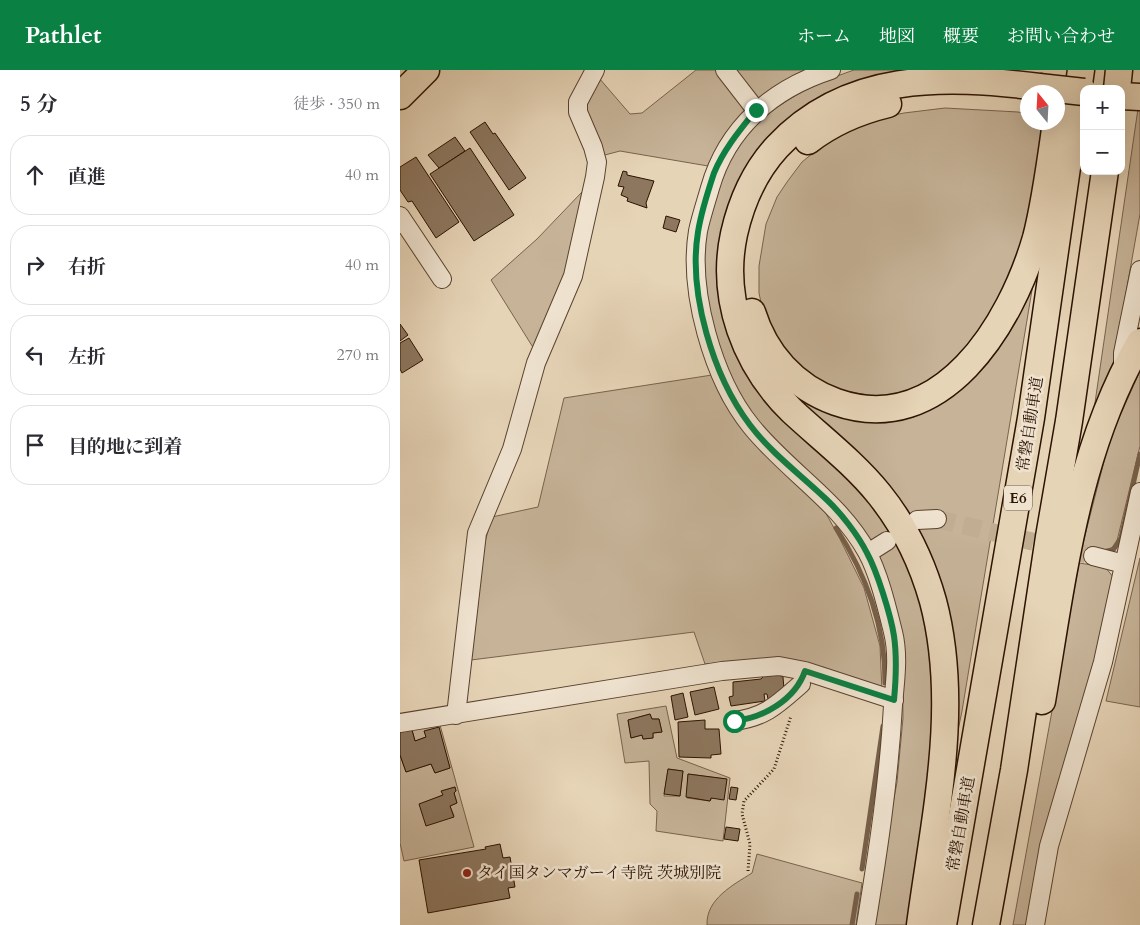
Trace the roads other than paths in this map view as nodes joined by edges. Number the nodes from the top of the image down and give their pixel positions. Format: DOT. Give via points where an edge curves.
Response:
graph roads {
  1 [pos="426,70"];
  2 [pos="595,70"];
  3 [pos="725,70"];
  4 [pos="831,70"];
  5 [pos="1063,70"];
  6 [pos="1081,70"];
  7 [pos="1119,70"];
  8 [pos="1061,85"];
  9 [pos="1117,85"];
  10 [pos="1020,92"];
  11 [pos="1080,92"];
  12 [pos="1065,93"];
  13 [pos="1020,95"];
  14 [pos="400,96"];
  15 [pos="1125,96"];
  16 [pos="1140,98"];
  17 [pos="1065,109"];
  18 [pos="756,110"];
  19 [pos="1080,110"];
  20 [pos="1125,114"];
  21 [pos="1140,115"];
  22 [pos="1055,130"];
  23 [pos="1105,175"];
  24 [pos="400,216"];
  25 [pos="1140,270"];
  26 [pos="442,279"];
  27 [pos="1140,342"];
  28 [pos="1124,372"];
  29 [pos="1140,492"];
  30 [pos="937,519"];
  31 [pos="917,520"];
  32 [pos="887,541"];
  33 [pos="868,553"];
  34 [pos="1093,556"];
  35 [pos="1124,564"];
  36 [pos="801,684"];
  37 [pos="894,700"];
  38 [pos="456,715"];
  39 [pos="734,721"];
  40 [pos="400,723"];
  41 [pos="866,925"];
  42 [pos="920,925"];
  43 [pos="943,925"];
  44 [pos="987,925"];
  45 [pos="1035,925"];
  1 -- 14 [label="highway"];
  2 -- 38 [label="street" via="578,102 578,112 597,162 595,178 573,276 536,363 512,449 477,533"];
  3 -- 18 [label="street"];
  4 -- 18 [label="street" via="779,94"];
  5 -- 8 [label="highway"];
  6 -- 43 [label="highway, 常磐自動車道 / E6" via="1031,418"];
  7 -- 9 [label="highway"];
  10 -- 42 [label="highway" via="976,80 926,80 881,88 839,101 805,122 773,151 750,186 736,222 729,265 733,305 753,360 791,409 862,474 880,495 908,538 922,566 933,600 941,645 946,712"];
  11 -- 12 [label="highway, bridge"];
  13 -- 22 [label="highway" via="917,99 886,104 830,126 797,150 785,164 755,221 746,271 750,306 756,323 768,348 791,376 819,396 854,408 875,409 928,397 971,363 1000,324 1013,299 1036,237"];
  15 -- 16 [label="highway"];
  17 -- 19 [label="highway"];
  18 -- 33 [label="street" via="732,140 715,173 698,232 697,274 704,317 728,393 751,427 828,500"];
  20 -- 21 [label="highway"];
  23 -- 44 [label="highway, E6"];
  24 -- 26 [label="street"];
  25 -- 28 [label="street" via="1123,353"];
  27 -- 28 [label="highway"];
  28 -- 44 [label="highway" via="1098,429 1085,473 1070,538 1032,758"];
  29 -- 35 [label="street"];
  30 -- 31 [label="street"];
  32 -- 33 [label="street"];
  33 -- 37 [label="street" via="894,634"];
  34 -- 35 [label="street"];
  35 -- 45 [label="street" via="1103,662 1049,846"];
  36 -- 39 [label="street" via="769,712"];
  37 -- 38 [label="street" via="805,671 779,666 722,671"];
  37 -- 41 [label="street" via="883,821"];
  38 -- 40 [label="street"];
}
